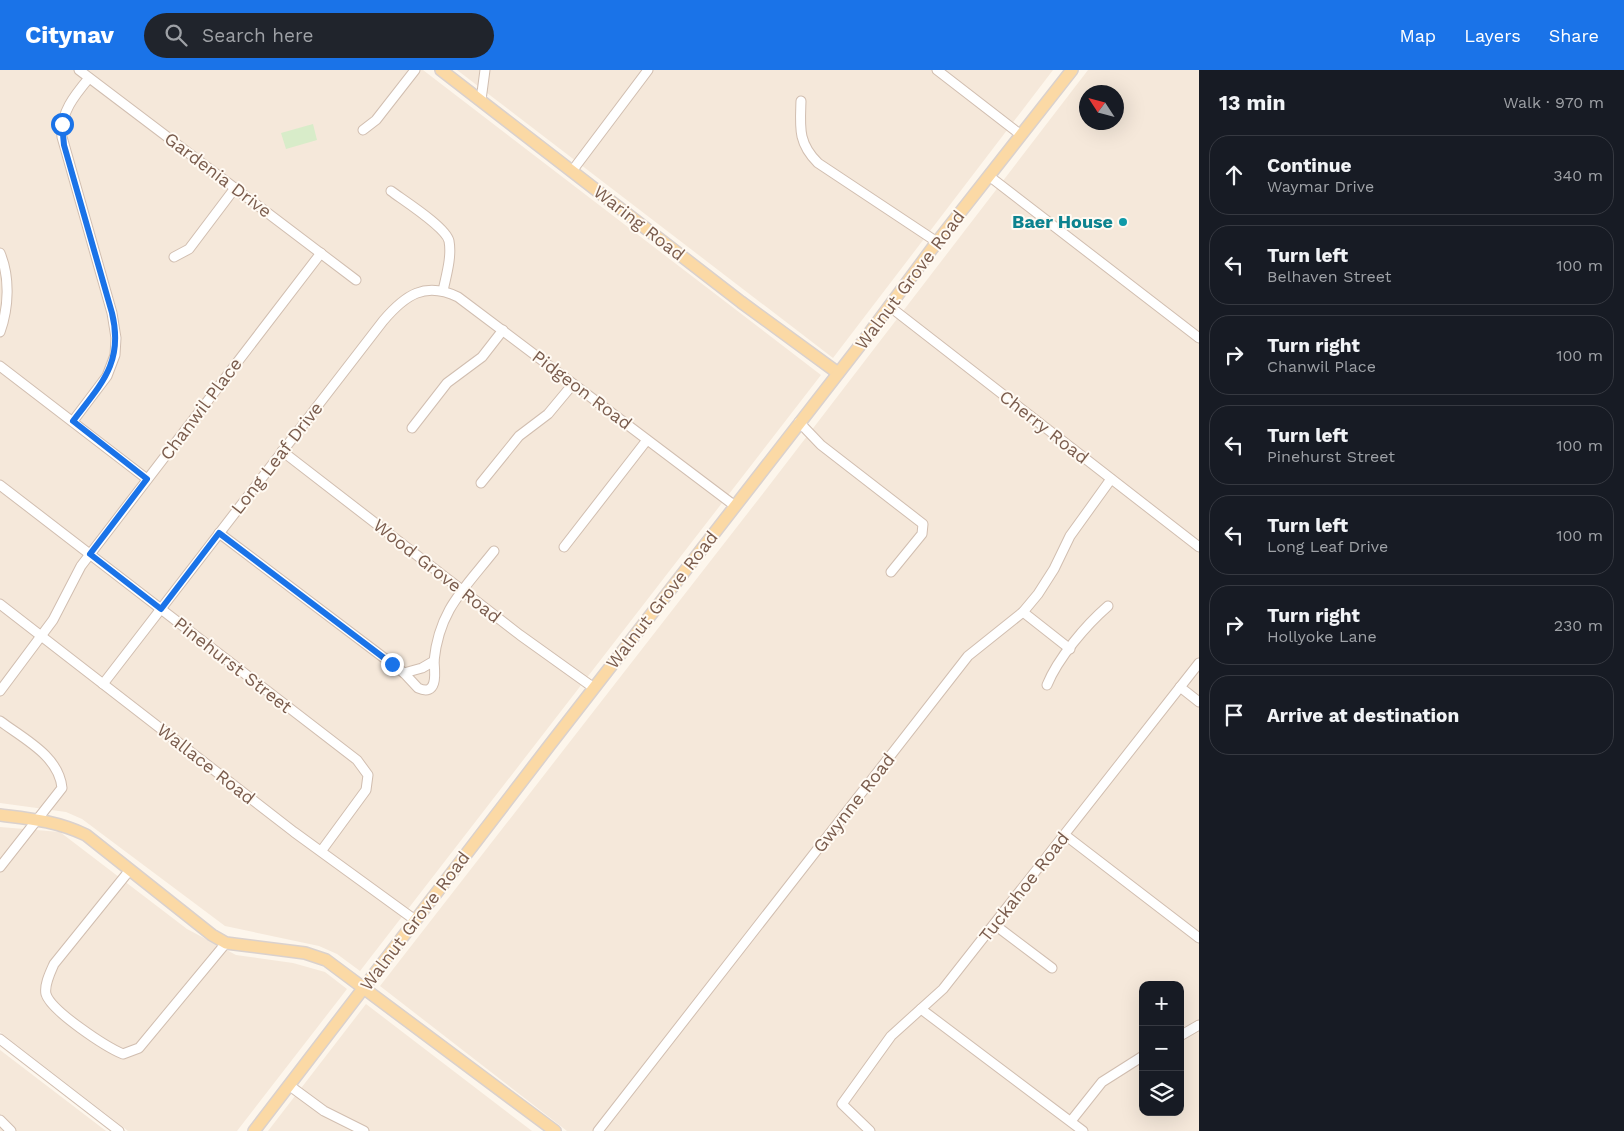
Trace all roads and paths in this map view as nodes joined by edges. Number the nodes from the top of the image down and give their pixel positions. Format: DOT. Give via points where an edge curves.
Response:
graph roads {
  1 [pos="79,70"];
  2 [pos="415,70"];
  3 [pos="441,70"];
  4 [pos="485,70"];
  5 [pos="648,70"];
  6 [pos="937,70"];
  7 [pos="1072,70"];
  8 [pos="89,78"];
  9 [pos="481,100"];
  10 [pos="801,101"];
  11 [pos="363,130"];
  12 [pos="1021,135"];
  13 [pos="572,171"];
  14 [pos="989,176"];
  15 [pos="235,188"];
  16 [pos="391,191"];
  17 [pos="937,242"];
  18 [pos="0,253"];
  19 [pos="321,253"];
  20 [pos="174,257"];
  21 [pos="356,280"];
  22 [pos="443,291"];
  23 [pos="889,306"];
  24 [pos="503,330"];
  25 [pos="0,332"];
  26 [pos="1199,338"];
  27 [pos="0,366"];
  28 [pos="838,373"];
  29 [pos="573,384"];
  30 [pos="73,421"];
  31 [pos="799,422"];
  32 [pos="412,428"];
  33 [pos="647,440"];
  34 [pos="282,451"];
  35 [pos="147,479"];
  36 [pos="1111,479"];
  37 [pos="481,482"];
  38 [pos="0,485"];
  39 [pos="735,506"];
  40 [pos="219,533"];
  41 [pos="564,547"];
  42 [pos="1199,547"];
  43 [pos="494,550"];
  44 [pos="90,554"];
  45 [pos="891,572"];
  46 [pos="463,591"];
  47 [pos="0,604"];
  48 [pos="1108,606"];
  49 [pos="161,609"];
  50 [pos="1022,612"];
  51 [pos="42,637"];
  52 [pos="1070,649"];
  53 [pos="434,661"];
  54 [pos="1199,663"];
  55 [pos="404,673"];
  56 [pos="103,684"];
  57 [pos="1047,685"];
  58 [pos="1180,687"];
  59 [pos="594,688"];
  60 [pos="0,691"];
  61 [pos="1199,702"];
  62 [pos="0,721"];
  63 [pos="0,815"];
  64 [pos="39,819"];
  65 [pos="1065,835"];
  66 [pos="322,850"];
  67 [pos="0,867"];
  68 [pos="129,870"];
  69 [pos="415,920"];
  70 [pos="994,925"];
  71 [pos="1199,938"];
  72 [pos="226,943"];
  73 [pos="1052,968"];
  74 [pos="364,988"];
  75 [pos="921,1009"];
  76 [pos="1199,1025"];
  77 [pos="1184,1034"];
  78 [pos="0,1039"];
  79 [pos="1139,1059"];
  80 [pos="290,1086"];
  81 [pos="0,1120"];
  82 [pos="1071,1121"];
  83 [pos="11,1131"];
  84 [pos="119,1131"];
  85 [pos="254,1131"];
  86 [pos="364,1131"];
  87 [pos="556,1131"];
  88 [pos="598,1131"];
  89 [pos="870,1131"];
  90 [pos="1083,1131"];
  1 -- 8 [label="street, Gardenia Drive"];
  2 -- 11 [label="street" via="376,120"];
  3 -- 9 [label="main road, Waring Road"];
  4 -- 9 [label="street"];
  5 -- 13 [label="street"];
  6 -- 12 [label="street"];
  7 -- 12 [label="main road, Walnut Grove Road"];
  8 -- 15 [label="street, Gardenia Drive"];
  8 -- 30 [label="street" via="66,109 62,137 112,313 116,344 107,376"];
  9 -- 13 [label="main road, Waring Road"];
  10 -- 17 [label="street" via="800,130 806,151"];
  12 -- 14 [label="main road, Walnut Grove Road"];
  13 -- 28 [label="main road, Waring Road"];
  14 -- 17 [label="main road, Walnut Grove Road"];
  14 -- 26 [label="street"];
  15 -- 19 [label="street, Gardenia Drive"];
  15 -- 20 [label="street" via="189,249"];
  16 -- 22 [label="street" via="440,228 448,238 450,250"];
  17 -- 23 [label="main road, Walnut Grove Road"];
  18 -- 25 [label="street" via="7,296"];
  19 -- 21 [label="street, Gardenia Drive"];
  19 -- 35 [label="street, Chanwil Place"];
  22 -- 24 [label="street, Pidgeon Road"];
  22 -- 34 [label="street, Long Leaf Drive" via="412,294 396,305"];
  23 -- 28 [label="main road, Walnut Grove Road"];
  23 -- 36 [label="street, Cherry Road"];
  24 -- 29 [label="street, Pidgeon Road"];
  24 -- 32 [label="street" via="482,357 447,383"];
  27 -- 30 [label="street"];
  28 -- 31 [label="main road, Walnut Grove Road"];
  29 -- 33 [label="street, Pidgeon Road"];
  29 -- 37 [label="street" via="548,414 519,436"];
  30 -- 35 [label="street"];
  31 -- 39 [label="main road, Walnut Grove Road"];
  31 -- 45 [label="street" via="821,445 923,524 922,534"];
  33 -- 39 [label="street, Pidgeon Road"];
  33 -- 41 [label="street"];
  34 -- 40 [label="street, Long Leaf Drive"];
  34 -- 46 [label="street, Wood Grove Road"];
  35 -- 44 [label="street, Chanwil Place"];
  36 -- 42 [label="street, Cherry Road"];
  36 -- 50 [label="street, Gwynne Road" via="1070,536 1038,594"];
  38 -- 44 [label="street, Pinehurst Street"];
  39 -- 59 [label="main road, Walnut Grove Road"];
  40 -- 49 [label="street, Long Leaf Drive"];
  40 -- 55 [label="street"];
  43 -- 46 [label="street"];
  44 -- 49 [label="street, Pinehurst Street"];
  44 -- 51 [label="street, Chanwil Place" via="76,573 54,620"];
  46 -- 53 [label="street" via="441,624"];
  46 -- 59 [label="street, Wood Grove Road"];
  47 -- 51 [label="street, Wallace Road"];
  48 -- 52 [label="street" via="1094,618"];
  49 -- 56 [label="street, Long Leaf Drive"];
  49 -- 66 [label="street, Pinehurst Street" via="357,760 368,775 366,790"];
  50 -- 52 [label="street"];
  50 -- 88 [label="street, Gwynne Road" via="968,656"];
  51 -- 56 [label="street, Wallace Road"];
  51 -- 60 [label="street, Chanwil Place"];
  52 -- 57 [label="street"];
  53 -- 55 [label="street"];
  53 -- 55 [label="street" via="436,680 427,690 418,688"];
  54 -- 58 [label="street, Tuckahoe Road"];
  56 -- 66 [label="street, Wallace Road" via="294,832"];
  58 -- 61 [label="street"];
  58 -- 65 [label="street, Tuckahoe Road"];
  59 -- 69 [label="main road, Walnut Grove Road"];
  62 -- 64 [label="street" via="52,761 61,777 62,788"];
  63 -- 64 [label="main road"];
  64 -- 67 [label="street"];
  64 -- 68 [label="main road" via="86,835"];
  65 -- 70 [label="street, Tuckahoe Road"];
  65 -- 71 [label="street"];
  66 -- 69 [label="street, Wallace Road"];
  68 -- 72 [label="main road"];
  68 -- 72 [label="street" via="54,964 47,981 46,994 56,1008 104,1046 122,1054 139,1048"];
  69 -- 74 [label="main road, Walnut Grove Road"];
  70 -- 73 [label="street"];
  70 -- 75 [label="street, Tuckahoe Road" via="943,989"];
  72 -- 74 [label="main road" via="305,953 326,960"];
  74 -- 80 [label="main road, Walnut Grove Road"];
  74 -- 87 [label="main road"];
  75 -- 82 [label="street"];
  75 -- 89 [label="street, Tuckahoe Road" via="891,1036 842,1104"];
  76 -- 77 [label="street"];
  78 -- 84 [label="street"];
  79 -- 82 [label="street" via="1102,1082"];
  80 -- 85 [label="main road, Walnut Grove Road"];
  80 -- 86 [label="street" via="324,1112"];
  81 -- 83 [label="street"];
  82 -- 90 [label="street"];
}
